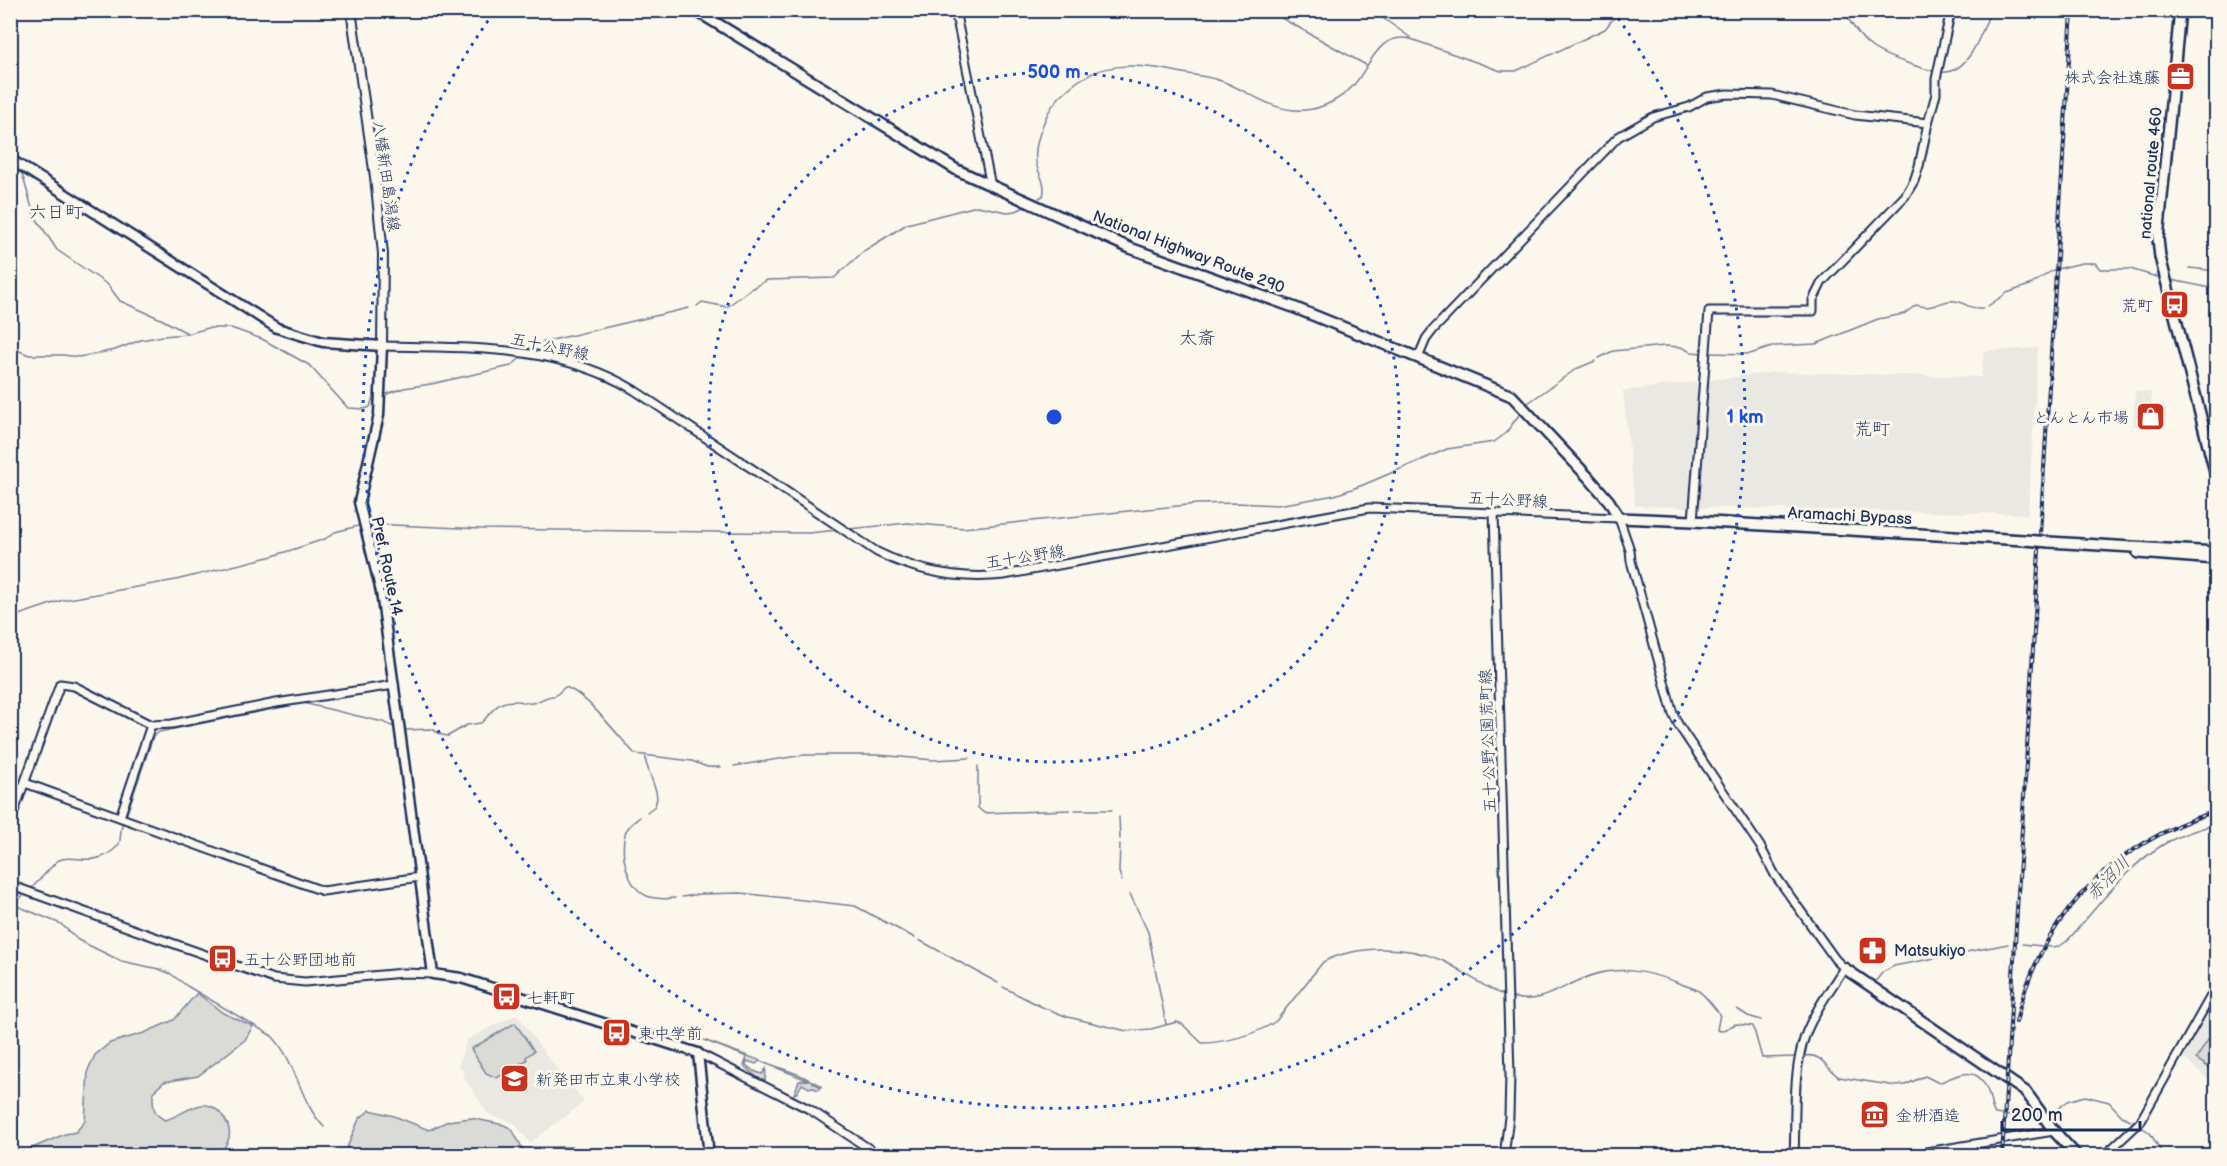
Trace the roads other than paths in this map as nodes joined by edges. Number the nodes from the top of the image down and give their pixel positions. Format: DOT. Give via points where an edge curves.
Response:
graph roads {
  1 [pos="351,10"];
  2 [pos="695,10"];
  3 [pos="955,10"];
  4 [pos="1951,10"];
  5 [pos="2180,10"];
  6 [pos="1928,123"];
  7 [pos="10,159"];
  8 [pos="991,186"];
  9 [pos="382,346"];
  10 [pos="1418,357"];
  11 [pos="2217,476"];
  12 [pos="1494,512"];
  13 [pos="1619,519"];
  14 [pos="1693,521"];
  15 [pos="2079,544"];
  16 [pos="2217,552"];
  17 [pos="2217,559"];
  18 [pos="394,685"];
  19 [pos="152,725"];
  20 [pos="25,783"];
  21 [pos="120,817"];
  22 [pos="10,823"];
  23 [pos="420,877"];
  24 [pos="10,885"];
  25 [pos="1844,968"];
  26 [pos="433,974"];
  27 [pos="2217,987"];
  28 [pos="698,1053"];
  29 [pos="2054,1131"];
  30 [pos="709,1155"];
  31 [pos="880,1155"];
  32 [pos="1504,1155"];
  33 [pos="1794,1155"];
  34 [pos="1921,1155"];
  35 [pos="2077,1155"];
  36 [pos="2104,1155"];
  1 -- 9 [label="main road, 八幡新田島潟線" via="383,254"];
  2 -- 8 [label="highway, National Highway Route 290" via="957,170"];
  3 -- 8 [label="street"];
  4 -- 6 [label="street"];
  5 -- 11 [label="highway, national route 460" via="2158,239 2165,280"];
  6 -- 10 [label="street" via="1855,116 1772,95 1727,94 1707,97 1689,107 1653,117 1618,137 1433,330"];
  6 -- 14 [label="street" via="1919,166 1905,196 1822,282 1813,300 1813,311 1709,311"];
  7 -- 9 [label="main road" via="277,328 323,342"];
  8 -- 10 [label="highway, National Highway Route 290" via="1130,248"];
  9 -- 12 [label="street, 五十公野線" via="512,351 550,356 596,370 634,390 867,546 893,560 937,574 1004,575 1369,508"];
  9 -- 18 [label="main road, Pref. Route 14" via="379,415 359,502 381,592"];
  10 -- 13 [label="highway, National Highway Route 290" via="1512,396 1589,478"];
  12 -- 13 [label="street, 五十公野線"];
  12 -- 32 [label="street, 五十公野公園荒町線" via="1510,1094"];
  13 -- 14 [label="highway, Aramachi Bypass"];
  13 -- 25 [label="street" via="1678,726 1760,846 1775,875"];
  14 -- 15 [label="highway, Aramachi Bypass, bridge"];
  15 -- 16 [label="highway, Aramachi Bypass"];
  15 -- 17 [label="highway, Aramachi Bypass"];
  18 -- 19 [label="street"];
  18 -- 23 [label="main road, Pref. Route 14"];
  19 -- 20 [label="street" via="74,686 60,684"];
  19 -- 21 [label="street"];
  20 -- 21 [label="street"];
  20 -- 22 [label="street"];
  21 -- 23 [label="street" via="323,891"];
  23 -- 26 [label="main road, Pref. Route 14"];
  24 -- 26 [label="street" via="274,979 305,982"];
  25 -- 29 [label="highway" via="2026,1092"];
  25 -- 33 [label="street" via="1816,1012 1799,1057"];
  26 -- 28 [label="main road" via="461,978"];
  27 -- 36 [label="street" via="2139,1124"];
  28 -- 30 [label="main road"];
  28 -- 31 [label="street" via="809,1109"];
  29 -- 34 [label="street"];
  29 -- 35 [label="highway"];
}
